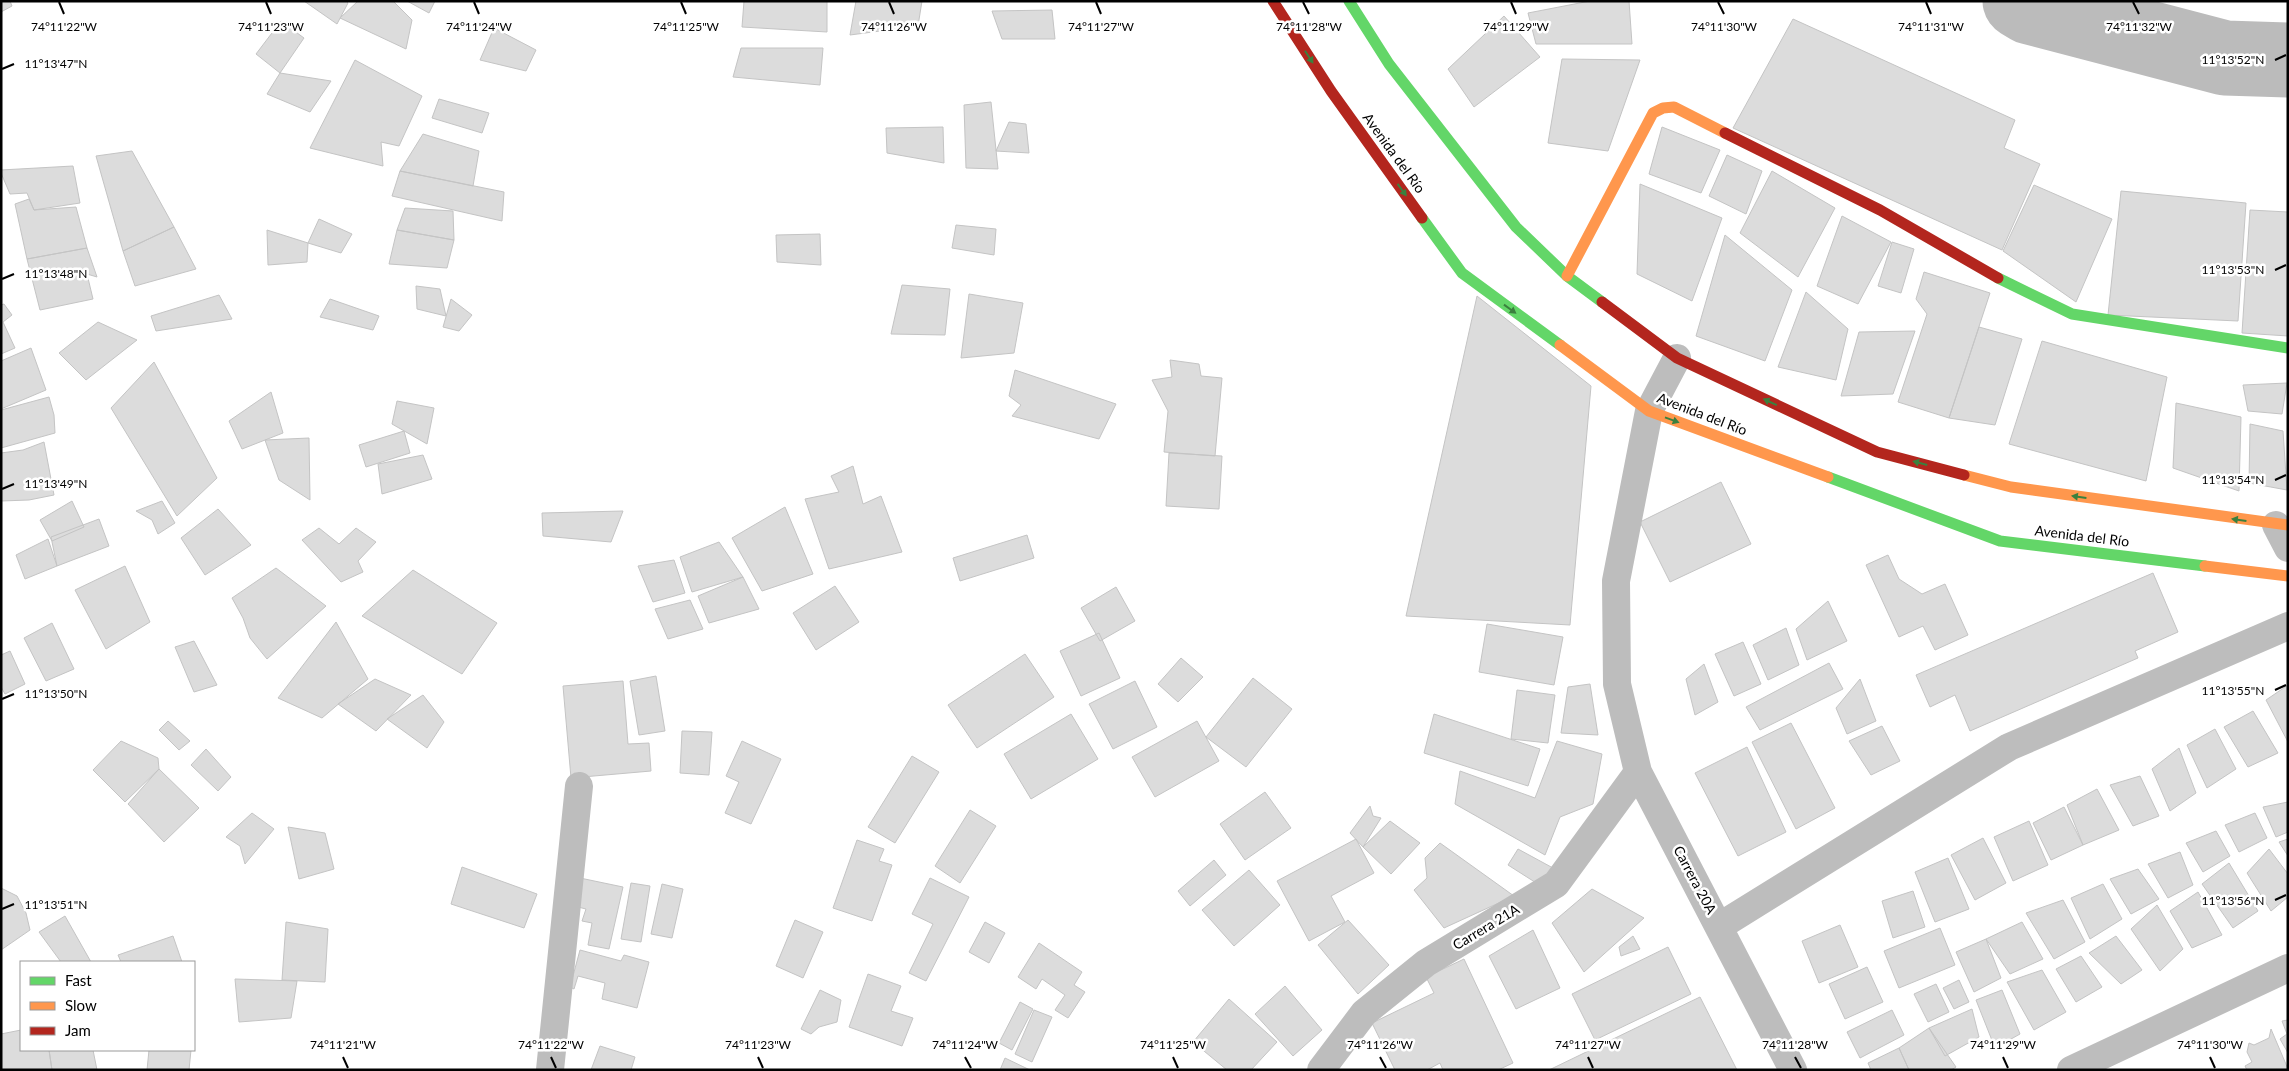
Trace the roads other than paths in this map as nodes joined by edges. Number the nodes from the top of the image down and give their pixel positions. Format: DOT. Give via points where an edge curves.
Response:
graph roads {
  1 [pos="1273,1"];
  2 [pos="1349,1"];
  3 [pos="1567,276"];
  4 [pos="2288,348"];
  5 [pos="1677,358"];
  6 [pos="1649,411"];
  7 [pos="2284,533"];
  8 [pos="2288,576"];
  9 [pos="2288,626"];
  10 [pos="1638,772"];
  11 [pos="579,786"];
  12 [pos="1720,926"];
  13 [pos="2288,968"];
  14 [pos="550,1070"];
  15 [pos="1321,1070"];
  16 [pos="1793,1070"];
  17 [pos="2071,1070"];
  1 -- 6 [label="main road, Avenida del Río, one-way" via="1331,91 1462,273"];
  2 -- 3 [label="main road" via="1389,64 1516,227"];
  3 -- 4 [label="main road" via="1653,112 1674,107 1880,210 2002,280 2072,314"];
  3 -- 5 [label="main road"];
  5 -- 6 [label="street, Carrera 20A"];
  7 -- 5 [label="main road, one-way" via="2011,487 1877,452"];
  6 -- 8 [label="main road, Avenida del Río, one-way" via="2000,542"];
  6 -- 10 [label="street, Carrera 20A" via="1616,581 1617,684"];
  9 -- 12 [label="street" via="2009,747"];
  10 -- 12 [label="street, Carrera 20A"];
  10 -- 15 [label="street, Carrera 21A" via="1556,884 1426,962 1364,1013"];
  11 -- 14 [label="street"];
  12 -- 16 [label="street, Carrera 20A"];
  13 -- 17 [label="street"];
}
